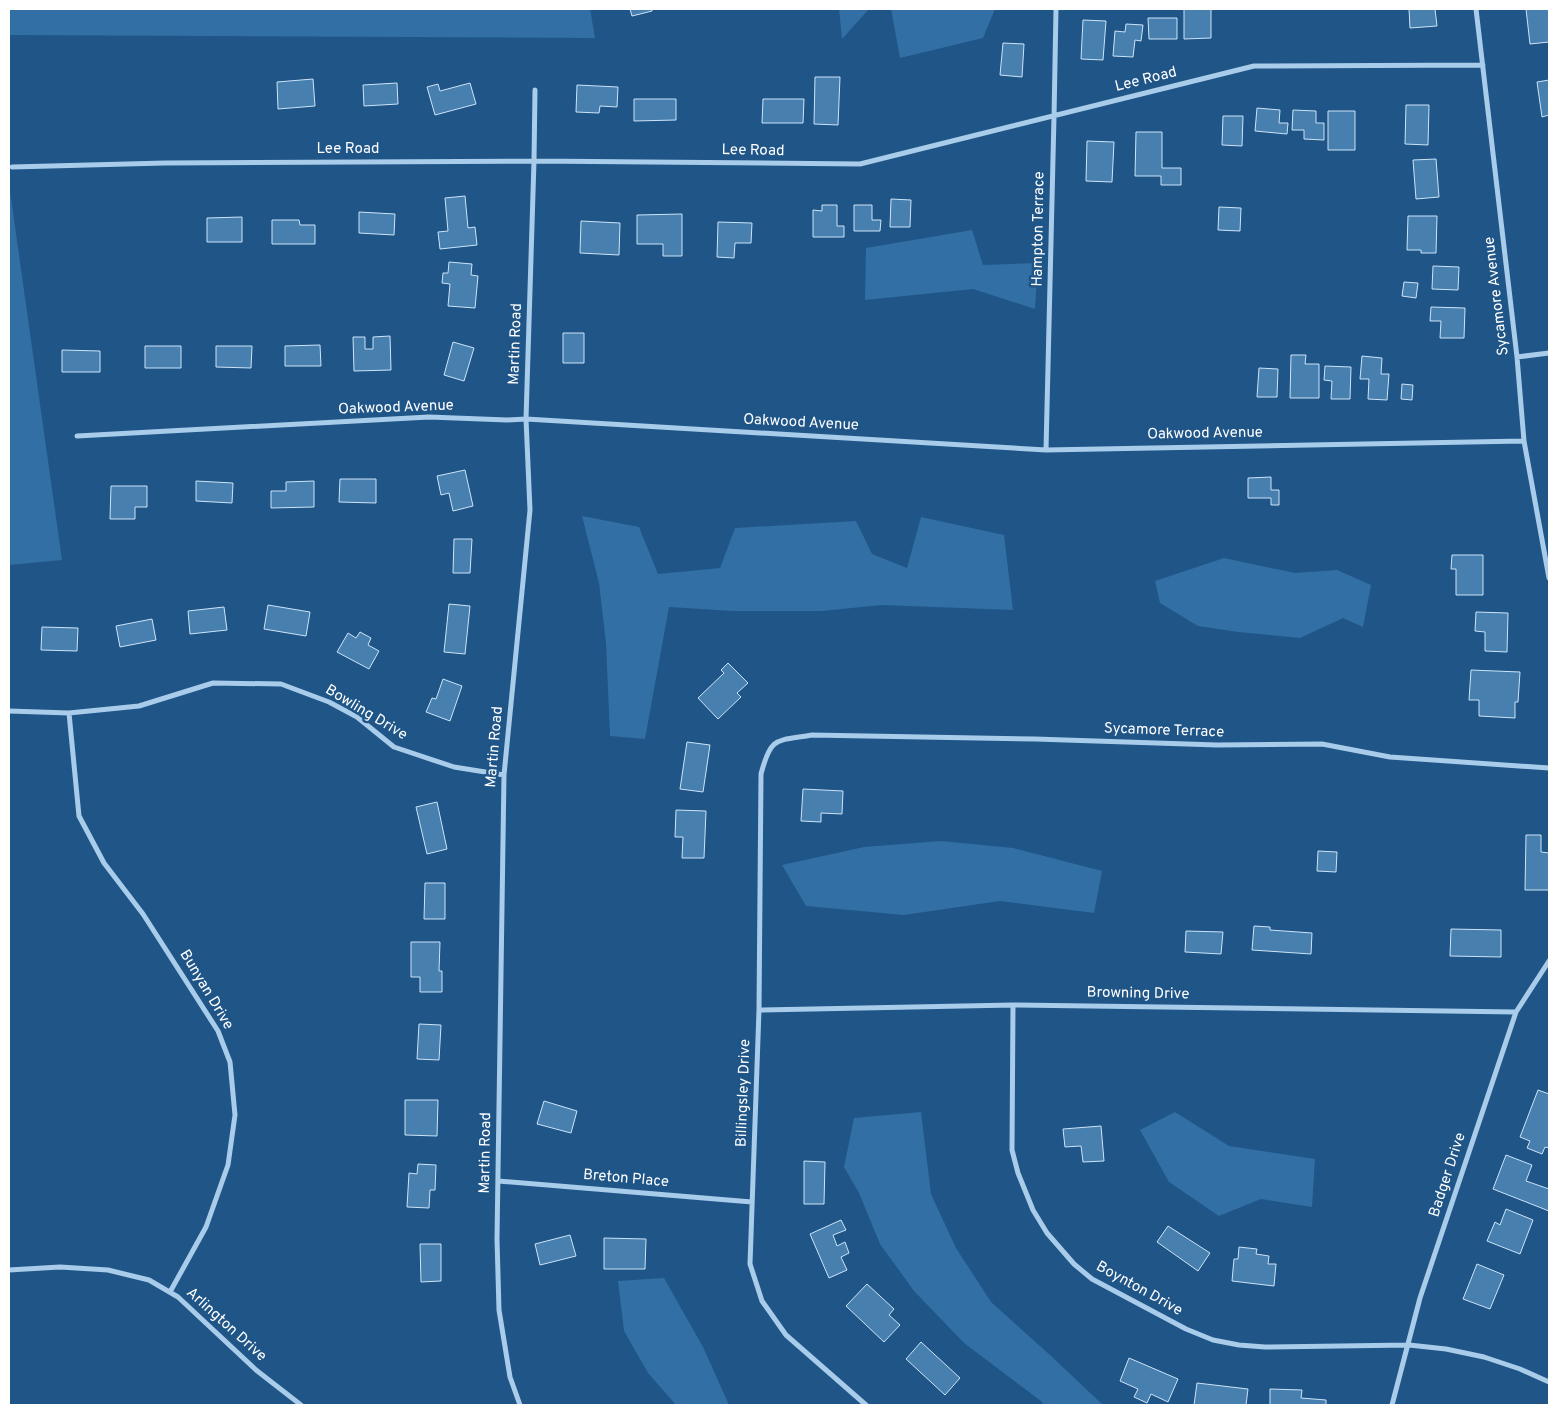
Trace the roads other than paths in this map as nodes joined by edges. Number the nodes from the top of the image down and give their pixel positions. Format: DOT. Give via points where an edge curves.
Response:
graph roads {
  1 [pos="1056,9"];
  2 [pos="1476,9"];
  3 [pos="1482,65"];
  4 [pos="535,90"];
  5 [pos="1054,116"];
  6 [pos="534,160"];
  7 [pos="12,167"];
  8 [pos="1549,353"];
  9 [pos="1517,357"];
  10 [pos="526,419"];
  11 [pos="77,436"];
  12 [pos="1524,441"];
  13 [pos="1046,450"];
  14 [pos="1549,578"];
  15 [pos="9,711"];
  16 [pos="69,713"];
  17 [pos="778,740"];
  18 [pos="1549,768"];
  19 [pos="504,775"];
  20 [pos="1549,962"];
  21 [pos="1013,1005"];
  22 [pos="759,1010"];
  23 [pos="1516,1012"];
  24 [pos="498,1181"];
  25 [pos="752,1202"];
  26 [pos="9,1270"];
  27 [pos="170,1292"];
  28 [pos="1409,1345"];
  29 [pos="1549,1382"];
  30 [pos="301,1405"];
  31 [pos="520,1405"];
  32 [pos="866,1405"];
  33 [pos="1392,1405"];
  1 -- 5 [label="street, Hampton Terrace"];
  2 -- 3 [label="street, Sycamore Avenue"];
  3 -- 5 [label="street, Lee Road" via="1254,66"];
  3 -- 9 [label="street, Sycamore Avenue"];
  4 -- 6 [label="street, Martin Road"];
  5 -- 6 [label="street, Lee Road" via="860,164"];
  5 -- 13 [label="street, Hampton Terrace"];
  6 -- 7 [label="street, Lee Road" via="165,162"];
  6 -- 10 [label="street, Martin Road"];
  8 -- 9 [label="street"];
  9 -- 12 [label="street, Sycamore Avenue"];
  10 -- 11 [label="street, Oakwood Avenue" via="428,416"];
  10 -- 13 [label="street, Oakwood Avenue"];
  10 -- 19 [label="street, Martin Road" via="530,510"];
  12 -- 13 [label="street, Oakwood Avenue"];
  12 -- 14 [label="street, Sycamore Avenue"];
  15 -- 16 [label="street, Bowling Drive"];
  16 -- 19 [label="street, Bowling Drive" via="139,706 214,683 281,684 306,692 356,717 394,747 454,767"];
  16 -- 27 [label="street, Bunyan Drive" via="79,816 104,862 143,914 218,1031 230,1062 235,1115 228,1165 206,1227"];
  17 -- 18 [label="street, Sycamore Terrace" via="812,735 1216,745 1322,744 1390,757"];
  17 -- 22 [label="street, Billingsley Drive" via="765,759 761,774"];
  19 -- 24 [label="street, Martin Road"];
  20 -- 23 [label="street, Badger Drive"];
  21 -- 22 [label="street, Browning Drive"];
  21 -- 23 [label="street, Browning Drive"];
  21 -- 28 [label="street, Boynton Drive" via="1012,1150 1033,1210 1047,1233 1074,1264 1092,1279 1212,1340 1265,1347"];
  22 -- 25 [label="street, Billingsley Drive"];
  23 -- 28 [label="street, Badger Drive" via="1420,1298"];
  24 -- 25 [label="street, Breton Place"];
  24 -- 31 [label="street, Martin Road" via="499,1310 510,1377"];
  25 -- 32 [label="street, Billingsley Drive" via="750,1264 762,1301 786,1334"];
  26 -- 27 [label="street, Arlington Drive" via="60,1267 108,1270 149,1280"];
  27 -- 30 [label="street, Arlington Drive" via="256,1370"];
  28 -- 29 [label="street" via="1484,1357"];
  28 -- 33 [label="street, Badger Drive"];
}
